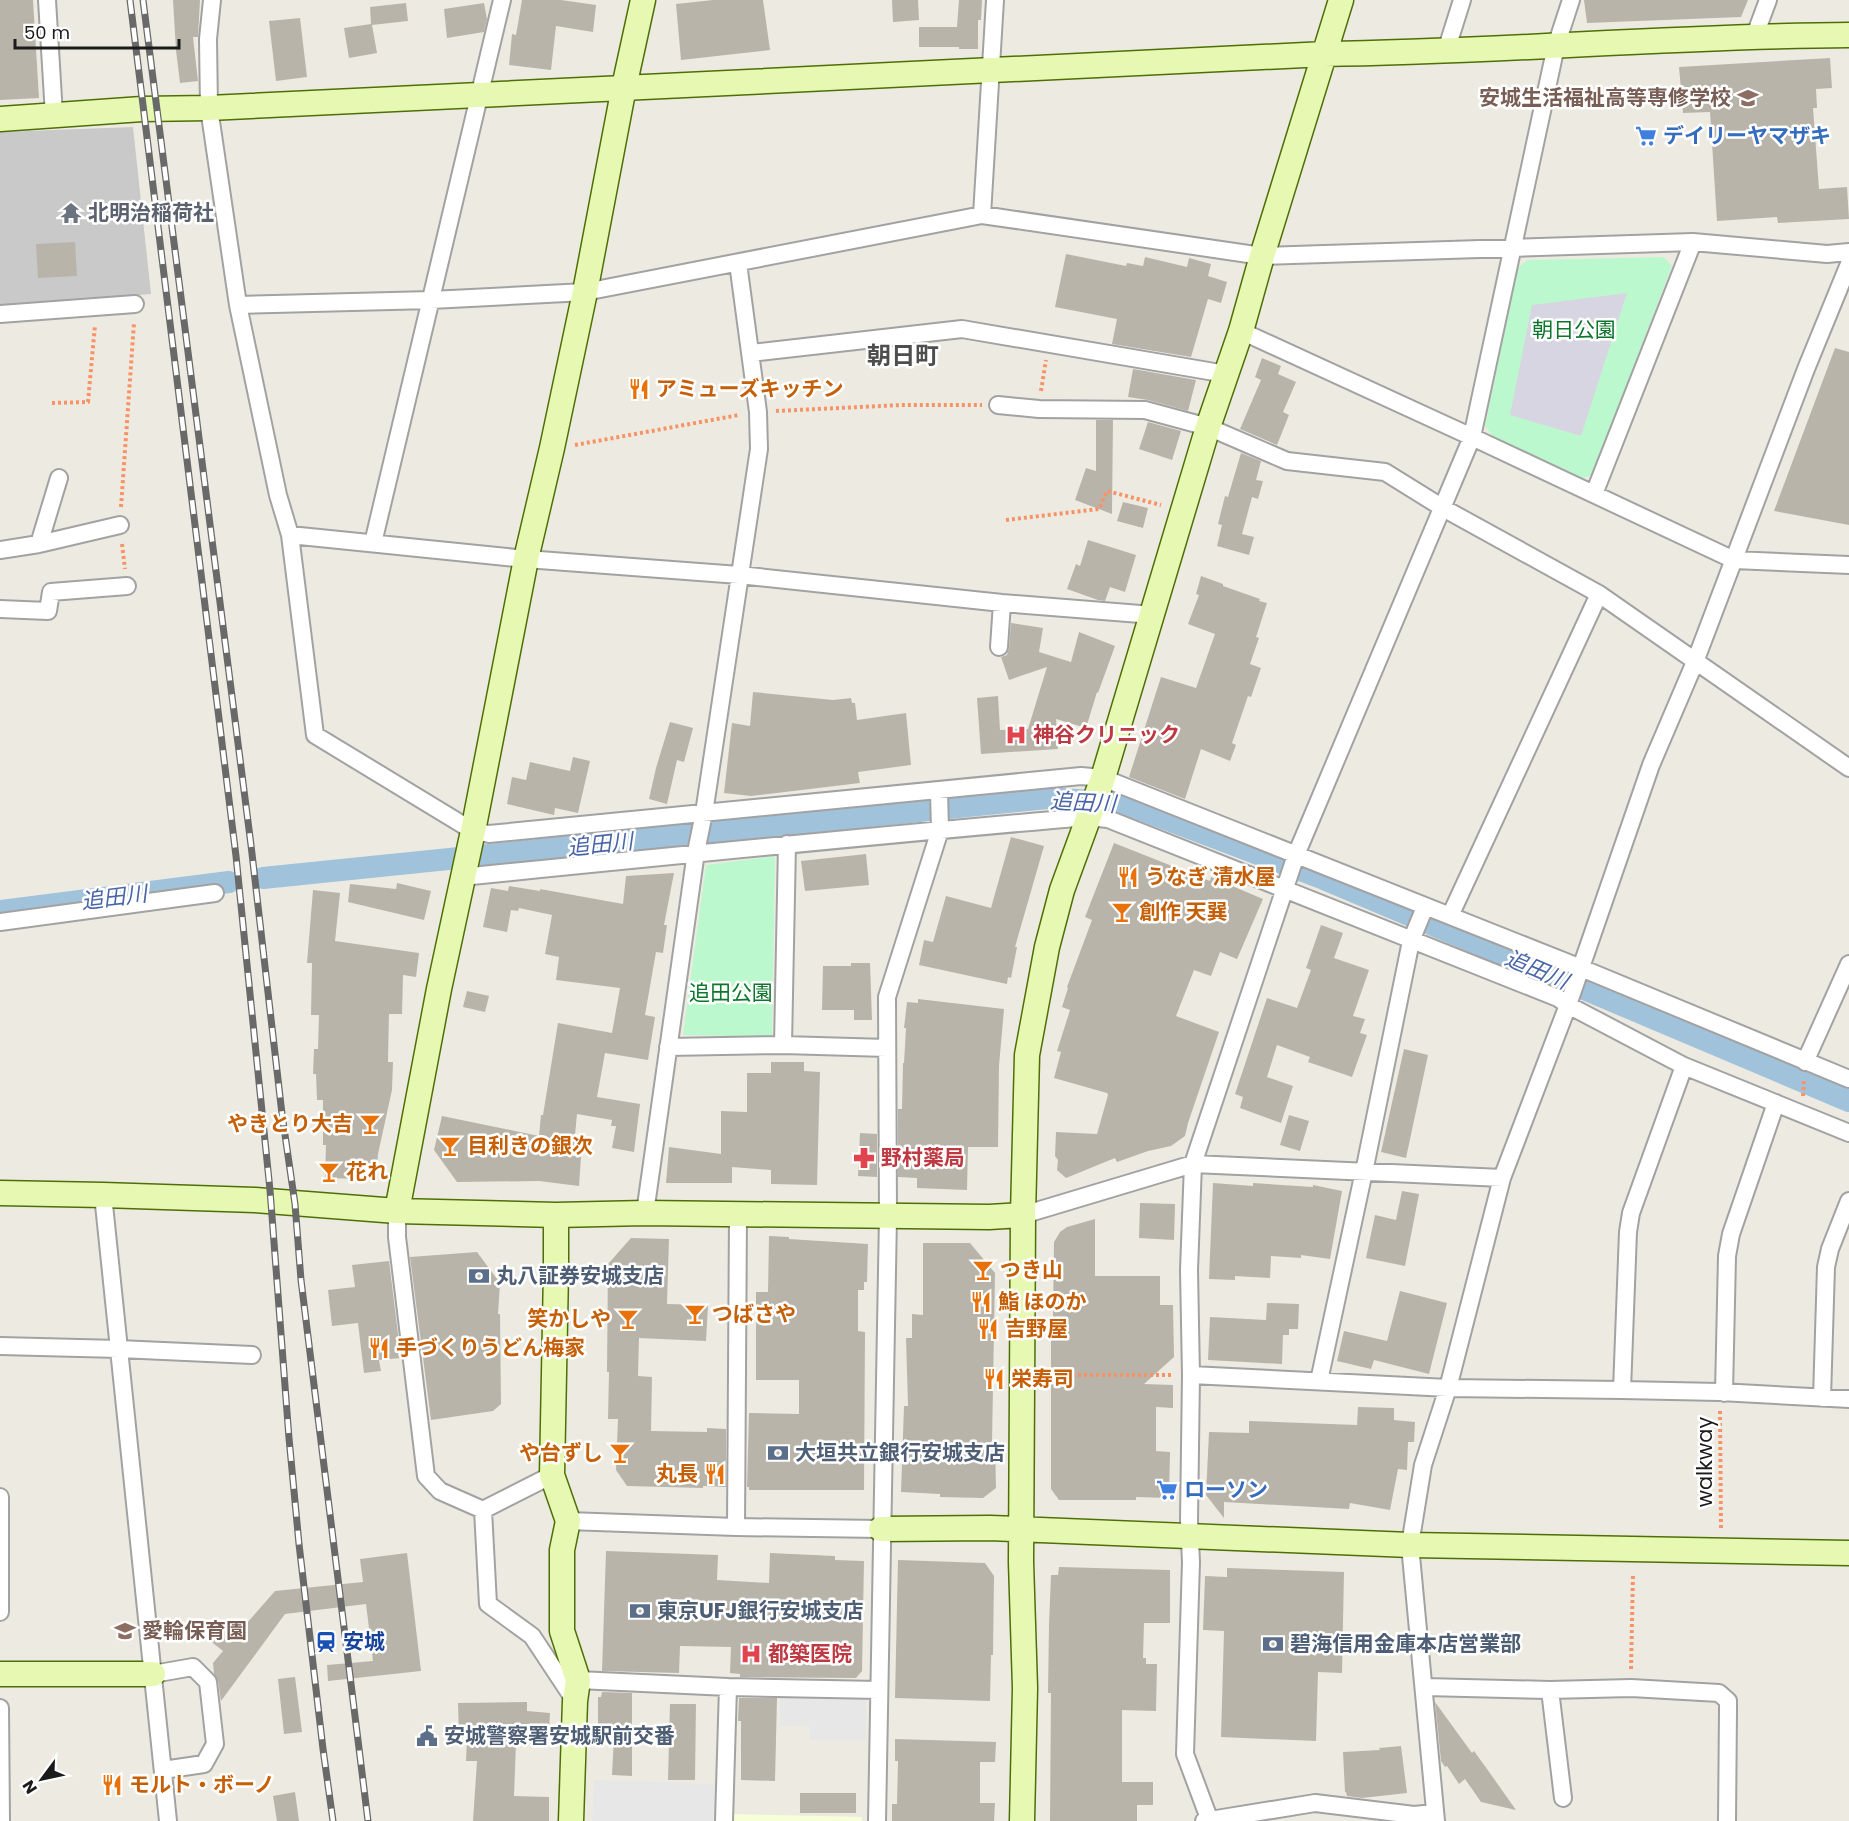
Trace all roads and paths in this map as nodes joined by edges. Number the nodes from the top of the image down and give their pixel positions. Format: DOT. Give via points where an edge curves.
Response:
graph roads {
  1 [pos="47,0"];
  2 [pos="212,0"];
  3 [pos="502,0"];
  4 [pos="643,0"];
  5 [pos="995,0"];
  6 [pos="1341,0"];
  7 [pos="1462,0"];
  8 [pos="1571,0"];
  9 [pos="1768,0"];
  10 [pos="1849,35"];
  11 [pos="1755,36"];
  12 [pos="1556,46"];
  13 [pos="1446,51"];
  14 [pos="1325,54"];
  15 [pos="990,69"];
  16 [pos="624,87"];
  17 [pos="480,95"];
  18 [pos="209,108"];
  19 [pos="54,115"];
  20 [pos="0,119"];
  21 [pos="982,215"];
  22 [pos="1693,242"];
  23 [pos="1513,248"];
  24 [pos="1849,252"];
  25 [pos="1262,256"];
  26 [pos="738,263"];
  27 [pos="1849,264"];
  28 [pos="585,292"];
  29 [pos="431,300"];
  30 [pos="135,304"];
  31 [pos="238,306"];
  32 [pos="96,307"];
  33 [pos="0,314"];
  34 [pos="1241,331"];
  35 [pos="1048,345"];
  36 [pos="750,353"];
  37 [pos="1226,374"];
  38 [pos="52,403"];
  39 [pos="998,405"];
  40 [pos="1039,409"];
  41 [pos="758,412"];
  42 [pos="1208,427"];
  43 [pos="1472,437"];
  44 [pos="572,446"];
  45 [pos="59,478"];
  46 [pos="1594,494"];
  47 [pos="1167,507"];
  48 [pos="1443,508"];
  49 [pos="1006,520"];
  50 [pos="120,525"];
  51 [pos="290,535"];
  52 [pos="373,543"];
  53 [pos="39,544"];
  54 [pos="0,550"];
  55 [pos="526,559"];
  56 [pos="1734,560"];
  57 [pos="1849,565"];
  58 [pos="739,575"];
  59 [pos="127,586"];
  60 [pos="1599,594"];
  61 [pos="1002,603"];
  62 [pos="0,609"];
  63 [pos="1153,615"];
  64 [pos="999,647"];
  65 [pos="1695,662"];
  66 [pos="1849,768"];
  67 [pos="1103,778"];
  68 [pos="939,791"];
  69 [pos="704,813"];
  70 [pos="1087,817"];
  71 [pos="940,830"];
  72 [pos="472,831"];
  73 [pos="787,844"];
  74 [pos="696,852"];
  75 [pos="1296,855"];
  76 [pos="462,877"];
  77 [pos="1285,891"];
  78 [pos="214,893"];
  79 [pos="1425,907"];
  80 [pos="1450,916"];
  81 [pos="0,922"];
  82 [pos="1411,941"];
  83 [pos="1849,964"];
  84 [pos="1581,968"];
  85 [pos="1568,1005"];
  86 [pos="783,1045"];
  87 [pos="668,1047"];
  88 [pos="887,1048"];
  89 [pos="1805,1062"];
  90 [pos="1684,1066"];
  91 [pos="1849,1080"];
  92 [pos="1776,1103"];
  93 [pos="1849,1133"];
  94 [pos="1193,1164"];
  95 [pos="1364,1172"];
  96 [pos="1502,1178"];
  97 [pos="0,1193"];
  98 [pos="103,1195"];
  99 [pos="1849,1201"];
  100 [pos="397,1211"];
  101 [pos="645,1213"];
  102 [pos="556,1215"];
  103 [pos="738,1215"];
  104 [pos="1023,1215"];
  105 [pos="888,1216"];
  106 [pos="0,1346"];
  107 [pos="119,1349"];
  108 [pos="252,1355"];
  109 [pos="1023,1375"];
  110 [pos="1191,1375"];
  111 [pos="1319,1381"];
  112 [pos="1448,1388"];
  113 [pos="1622,1390"];
  114 [pos="1722,1393"];
  115 [pos="1822,1398"];
  116 [pos="1849,1399"];
  117 [pos="552,1475"];
  118 [pos="0,1497"];
  119 [pos="483,1510"];
  120 [pos="568,1521"];
  121 [pos="736,1527"];
  122 [pos="1723,1528"];
  123 [pos="881,1529"];
  124 [pos="1022,1529"];
  125 [pos="1189,1537"];
  126 [pos="1410,1545"];
  127 [pos="1849,1553"];
  128 [pos="1633,1574"];
  129 [pos="0,1612"];
  130 [pos="0,1674"];
  131 [pos="153,1674"];
  132 [pos="728,1687"];
  133 [pos="1425,1687"];
  134 [pos="1631,1688"];
  135 [pos="879,1690"];
  136 [pos="1550,1690"];
  137 [pos="577,1691"];
  138 [pos="0,1708"];
  139 [pos="163,1770"];
  140 [pos="1563,1798"];
  141 [pos="1435,1817"];
  142 [pos="1208,1820"];
  143 [pos="1,1821"];
  144 [pos="168,1821"];
  145 [pos="572,1821"];
  146 [pos="724,1821"];
  147 [pos="877,1821"];
  148 [pos="1022,1821"];
  149 [pos="1727,1821"];
  1 -- 19 [label="street"];
  2 -- 18 [label="street"];
  3 -- 17 [label="street"];
  4 -- 16 [label="street"];
  5 -- 15 [label="street"];
  6 -- 14 [label="street"];
  7 -- 13 [label="street"];
  8 -- 12 [label="street"];
  9 -- 11 [label="street"];
  10 -- 11 [label="street"];
  11 -- 12 [label="street"];
  12 -- 13 [label="street"];
  12 -- 23 [label="street"];
  13 -- 14 [label="street"];
  14 -- 15 [label="street"];
  14 -- 25 [label="street"];
  15 -- 16 [label="street"];
  15 -- 21 [label="street"];
  16 -- 17 [label="street"];
  16 -- 28 [label="street"];
  17 -- 18 [label="street"];
  17 -- 29 [label="street"];
  18 -- 19 [label="street"];
  18 -- 31 [label="street"];
  19 -- 20 [label="street"];
  21 -- 25 [label="street"];
  21 -- 26 [label="street"];
  22 -- 23 [label="street"];
  22 -- 24 [label="street" via="1827,254"];
  22 -- 46 [label="street"];
  23 -- 25 [label="street"];
  23 -- 43 [label="street"];
  25 -- 34 [label="street"];
  26 -- 28 [label="street"];
  26 -- 36 [label="street"];
  27 -- 56 [label="street"];
  28 -- 29 [label="street"];
  28 -- 55 [label="street"];
  29 -- 31 [label="street"];
  29 -- 52 [label="street"];
  30 -- 32 [label="street"];
  30 -- 50 [label="path"];
  31 -- 51 [label="street"];
  32 -- 33 [label="street"];
  32 -- 38 [label="path" via="88,402"];
  34 -- 37 [label="street"];
  34 -- 43 [label="street"];
  35 -- 36 [label="street" via="962,329"];
  35 -- 37 [label="street"];
  35 -- 40 [label="path"];
  36 -- 41 [label="street"];
  37 -- 42 [label="street"];
  39 -- 40 [label="street"];
  39 -- 41 [label="path"];
  40 -- 42 [label="street" via="1145,410"];
  41 -- 44 [label="path"];
  41 -- 58 [label="street" via="759,449"];
  42 -- 48 [label="street" via="1287,461 1385,472"];
  42 -- 63 [label="street"];
  43 -- 46 [label="street"];
  43 -- 48 [label="street"];
  45 -- 53 [label="street"];
  46 -- 56 [label="street"];
  47 -- 49 [label="path" via="1107,490 1100,509"];
  48 -- 60 [label="street"];
  48 -- 75 [label="street"];
  50 -- 53 [label="street"];
  50 -- 59 [label="path"];
  51 -- 52 [label="street"];
  51 -- 72 [label="street" via="315,735"];
  52 -- 55 [label="street"];
  53 -- 54 [label="street"];
  55 -- 58 [label="street"];
  55 -- 72 [label="street"];
  56 -- 57 [label="street"];
  56 -- 65 [label="street"];
  58 -- 61 [label="street"];
  58 -- 69 [label="street"];
  59 -- 62 [label="street" via="51,592 48,611"];
  60 -- 65 [label="street"];
  60 -- 80 [label="street"];
  61 -- 63 [label="street"];
  61 -- 64 [label="street"];
  63 -- 67 [label="street"];
  65 -- 66 [label="street"];
  65 -- 84 [label="street" via="1655,756"];
  67 -- 68 [label="street" via="1081,776"];
  67 -- 70 [label="street"];
  67 -- 75 [label="street"];
  68 -- 69 [label="street"];
  68 -- 71 [label="street"];
  69 -- 72 [label="street" via="489,834"];
  69 -- 74 [label="street"];
  70 -- 71 [label="street"];
  70 -- 77 [label="street" via="1108,819"];
  70 -- 104 [label="street" via="1047,947 1027,1055"];
  71 -- 73 [label="street"];
  71 -- 88 [label="street" via="887,997"];
  72 -- 76 [label="street"];
  73 -- 74 [label="street"];
  73 -- 86 [label="street"];
  74 -- 76 [label="street"];
  74 -- 87 [label="street"];
  75 -- 77 [label="street"];
  75 -- 79 [label="street"];
  76 -- 100 [label="street"];
  77 -- 82 [label="street"];
  77 -- 94 [label="street"];
  78 -- 81 [label="street"];
  79 -- 80 [label="street"];
  79 -- 82 [label="street"];
  80 -- 84 [label="street"];
  82 -- 85 [label="street"];
  82 -- 95 [label="street"];
  83 -- 89 [label="street"];
  84 -- 85 [label="street"];
  84 -- 89 [label="street"];
  85 -- 90 [label="street"];
  85 -- 96 [label="street"];
  86 -- 87 [label="street"];
  86 -- 88 [label="street"];
  87 -- 101 [label="street"];
  88 -- 105 [label="street"];
  89 -- 91 [label="street"];
  90 -- 92 [label="street"];
  90 -- 113 [label="street" via="1631,1213"];
  92 -- 93 [label="street"];
  92 -- 114 [label="street" via="1731,1234"];
  94 -- 95 [label="street"];
  94 -- 104 [label="street"];
  94 -- 110 [label="street"];
  95 -- 96 [label="street"];
  95 -- 111 [label="street"];
  96 -- 112 [label="street"];
  97 -- 98 [label="street"];
  98 -- 100 [label="street" via="255,1200"];
  98 -- 107 [label="street"];
  99 -- 115 [label="street" via="1826,1267"];
  100 -- 102 [label="street"];
  100 -- 119 [label="street" via="426,1476 440,1491"];
  101 -- 102 [label="street"];
  101 -- 103 [label="street"];
  102 -- 117 [label="street"];
  103 -- 105 [label="street"];
  103 -- 121 [label="street"];
  104 -- 105 [label="street"];
  104 -- 109 [label="street"];
  105 -- 123 [label="street"];
  106 -- 107 [label="street"];
  107 -- 108 [label="street"];
  107 -- 131 [label="street"];
  109 -- 110 [label="path"];
  109 -- 124 [label="street"];
  110 -- 111 [label="street"];
  110 -- 125 [label="street"];
  111 -- 112 [label="street"];
  112 -- 113 [label="street"];
  112 -- 126 [label="street" via="1423,1465"];
  113 -- 114 [label="street"];
  114 -- 115 [label="street"];
  114 -- 122 [label="path, walkway"];
  115 -- 116 [label="street"];
  117 -- 119 [label="street"];
  117 -- 120 [label="street"];
  118 -- 129 [label="street"];
  119 -- 137 [label="street" via="488,1604 532,1636"];
  120 -- 121 [label="street"];
  120 -- 137 [label="street" via="562,1550 562,1630"];
  121 -- 123 [label="street"];
  123 -- 124 [label="street"];
  123 -- 135 [label="street"];
  124 -- 125 [label="street"];
  124 -- 148 [label="street"];
  125 -- 126 [label="street"];
  125 -- 142 [label="street" via="1185,1754"];
  126 -- 127 [label="street"];
  126 -- 133 [label="street"];
  128 -- 134 [label="path"];
  130 -- 131 [label="street"];
  131 -- 139 [label="street"];
  131 -- 139 [label="street" via="193,1667 208,1682 215,1744 204,1764"];
  132 -- 135 [label="street"];
  132 -- 137 [label="street"];
  132 -- 146 [label="street"];
  133 -- 136 [label="street"];
  133 -- 141 [label="street"];
  134 -- 136 [label="street"];
  134 -- 149 [label="street" via="1719,1693 1728,1701"];
  135 -- 147 [label="street"];
  136 -- 140 [label="street"];
  137 -- 145 [label="street"];
  138 -- 143 [label="street"];
  139 -- 144 [label="street"];
  141 -- 142 [label="street" via="1315,1803"];
}
